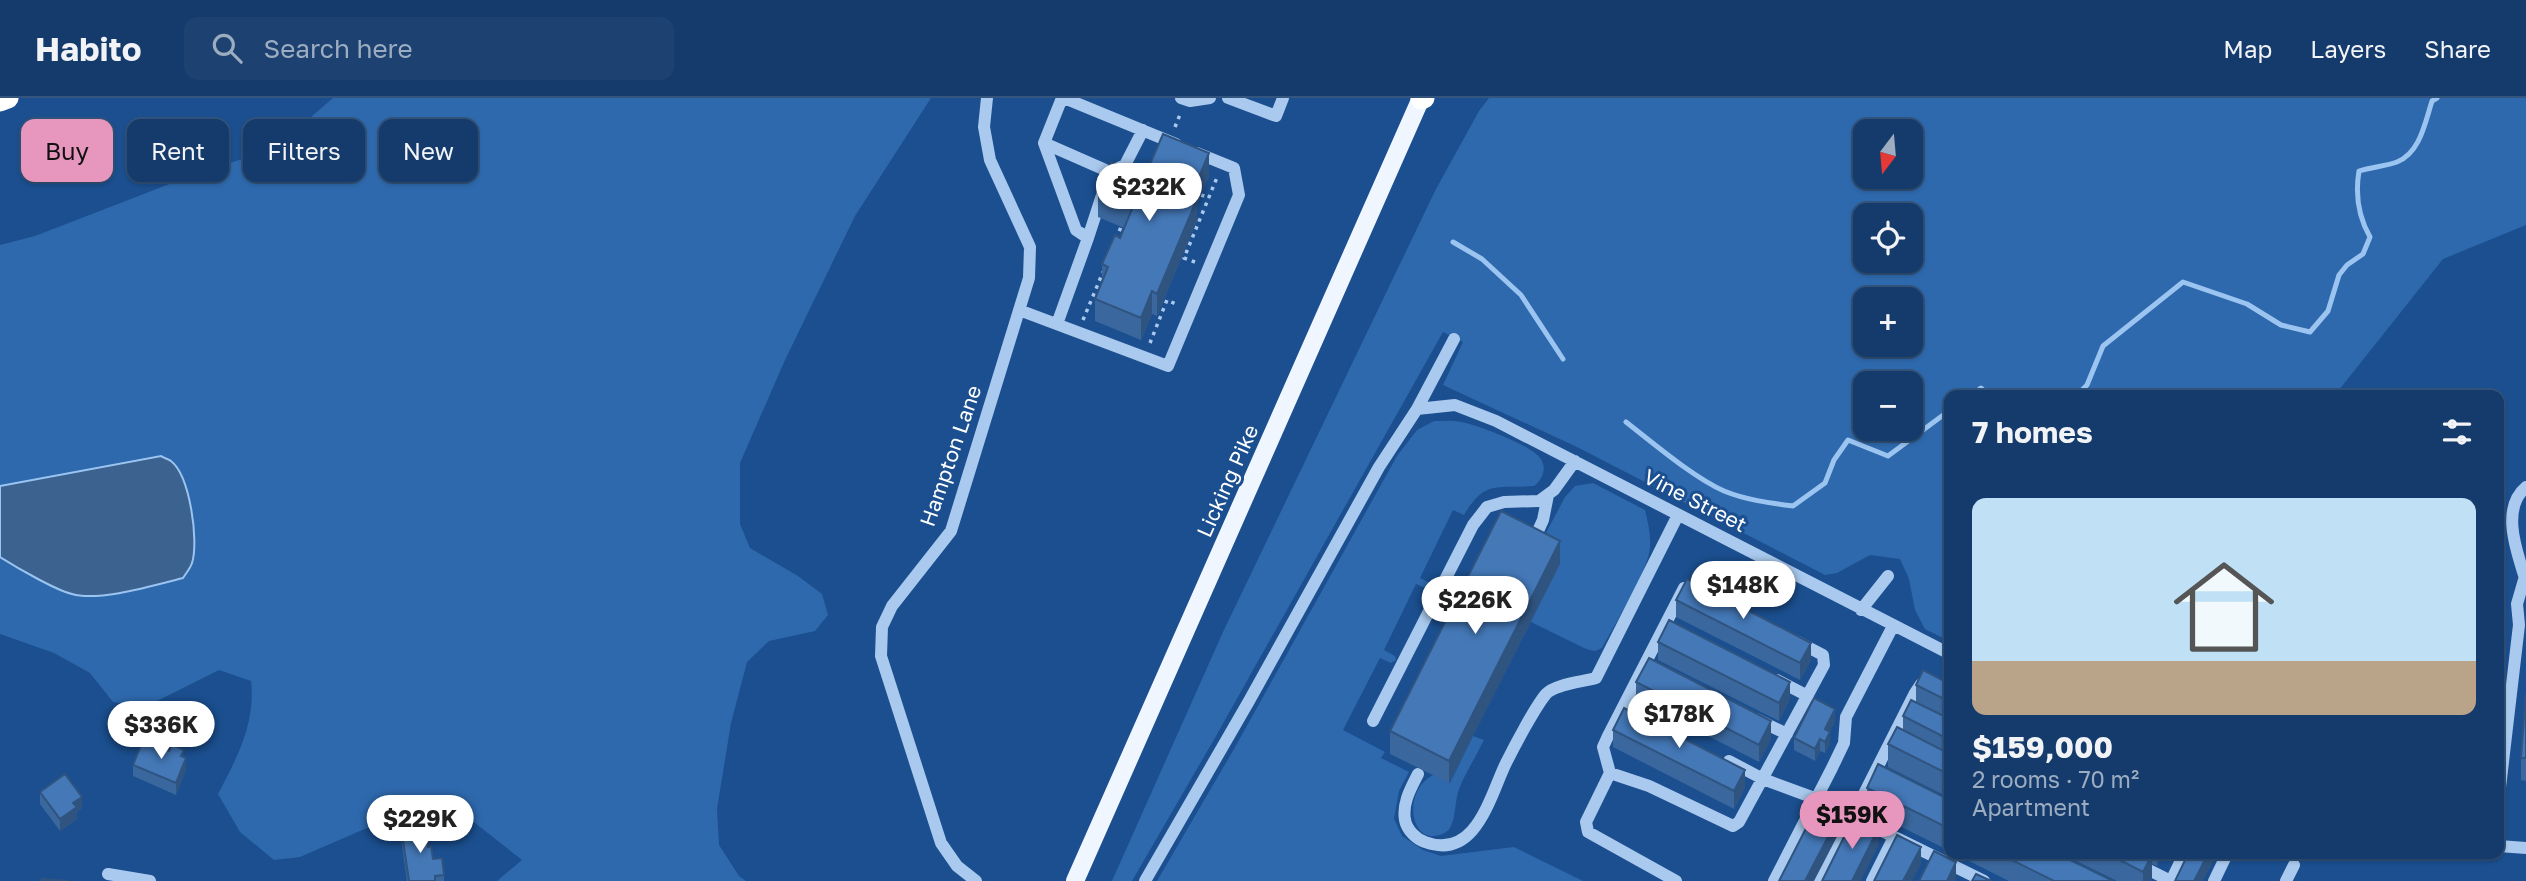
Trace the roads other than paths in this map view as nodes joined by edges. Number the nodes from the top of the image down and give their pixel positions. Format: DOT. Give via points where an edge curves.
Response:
graph roads {
  1 [pos="8,98"];
  2 [pos="987,98"];
  3 [pos="1063,98"];
  4 [pos="1210,98"];
  5 [pos="1228,98"];
  6 [pos="1283,98"];
  7 [pos="1422,98"];
  8 [pos="1183,99"];
  9 [pos="0,101"];
  10 [pos="1143,130"];
  11 [pos="1044,143"];
  12 [pos="1110,172"];
  13 [pos="1088,238"];
  14 [pos="1019,310"];
  15 [pos="1057,324"];
  16 [pos="1454,339"];
  17 [pos="1417,409"];
  18 [pos="1575,461"];
  19 [pos="2526,487"];
  20 [pos="1548,495"];
  21 [pos="1678,515"];
  22 [pos="1531,546"];
  23 [pos="2525,574"];
  24 [pos="1888,576"];
  25 [pos="1696,591"];
  26 [pos="1861,610"];
  27 [pos="1893,626"];
  28 [pos="1789,638"];
  29 [pos="1944,651"];
  30 [pos="1760,672"];
  31 [pos="1944,691"];
  32 [pos="1808,696"];
  33 [pos="1740,710"];
  34 [pos="1373,722"];
  35 [pos="1787,734"];
  36 [pos="2504,753"];
  37 [pos="1716,755"];
  38 [pos="1875,772"];
  39 [pos="1610,773"];
  40 [pos="1418,774"];
  41 [pos="1888,778"];
  42 [pos="1763,779"];
  43 [pos="1818,799"];
  44 [pos="1853,816"];
  45 [pos="1894,836"];
  46 [pos="2504,846"];
  47 [pos="2526,848"];
  48 [pos="2127,859"];
  49 [pos="2182,859"];
  50 [pos="2225,859"];
  51 [pos="2294,865"];
  52 [pos="108,874"];
  53 [pos="1975,879"];
  54 [pos="150,881"];
  55 [pos="976,881"];
  56 [pos="1075,881"];
  57 [pos="1145,881"];
  58 [pos="1676,881"];
  59 [pos="1773,881"];
  60 [pos="1820,881"];
  61 [pos="1872,881"];
  62 [pos="2214,881"];
  63 [pos="2286,881"];
  1 -- 9 [label="highway"];
  2 -- 14 [label="street, Hampton Lane" via="984,127 990,160 1030,247 1029,278"];
  3 -- 10 [label="street"];
  3 -- 11 [label="street"];
  4 -- 8 [label="street"];
  5 -- 6 [label="street" via="1276,116"];
  7 -- 56 [label="main road, Licking Pike"];
  10 -- 12 [label="street" via="1125,165"];
  10 -- 15 [label="street" via="1234,168 1239,195 1168,366"];
  11 -- 12 [label="street"];
  11 -- 13 [label="street" via="1076,230"];
  12 -- 13 [label="street"];
  13 -- 15 [label="street"];
  14 -- 15 [label="street"];
  14 -- 55 [label="street, Hampton Lane" via="951,531 892,606 882,627 881,656 941,843 957,866"];
  16 -- 17 [label="street"];
  17 -- 18 [label="street, Vine Street" via="1465,408"];
  17 -- 57 [label="street" via="1379,467"];
  18 -- 20 [label="street"];
  18 -- 21 [label="street, Vine Street"];
  19 -- 23 [label="street" via="2513,508 2514,543"];
  20 -- 22 [label="street"];
  20 -- 34 [label="street" via="1539,501 1487,507 1473,525"];
  21 -- 26 [label="street, Vine Street"];
  21 -- 40 [label="street" via="1596,678 1547,692 1506,762 1475,830 1459,843 1433,845 1419,840 1405,822 1405,806"];
  23 -- 36 [label="street" via="2517,604 2519,625"];
  24 -- 26 [label="street"];
  25 -- 39 [label="street" via="1685,586 1671,627 1628,711 1603,747"];
  26 -- 27 [label="street, Vine Street"];
  27 -- 29 [label="street, Vine Street"];
  27 -- 43 [label="street" via="1846,717 1844,743"];
  28 -- 32 [label="street" via="1824,655 1824,665"];
  30 -- 32 [label="street"];
  31 -- 38 [label="street" via="1921,684 1897,744"];
  32 -- 35 [label="street"];
  33 -- 35 [label="street"];
  35 -- 42 [label="street"];
  37 -- 42 [label="street"];
  38 -- 41 [label="street"];
  38 -- 44 [label="street"];
  39 -- 42 [label="street" via="1733,826"];
  39 -- 58 [label="street" via="1586,822 1588,832"];
  42 -- 43 [label="street"];
  43 -- 44 [label="street"];
  43 -- 59 [label="street"];
  44 -- 45 [label="street"];
  44 -- 60 [label="street"];
  45 -- 53 [label="street" via="1931,860"];
  45 -- 61 [label="street"];
  46 -- 47 [label="street"];
  48 -- 49 [label="street" via="2171,881"];
  50 -- 62 [label="street"];
  51 -- 63 [label="street"];
  52 -- 54 [label="street"];
}
